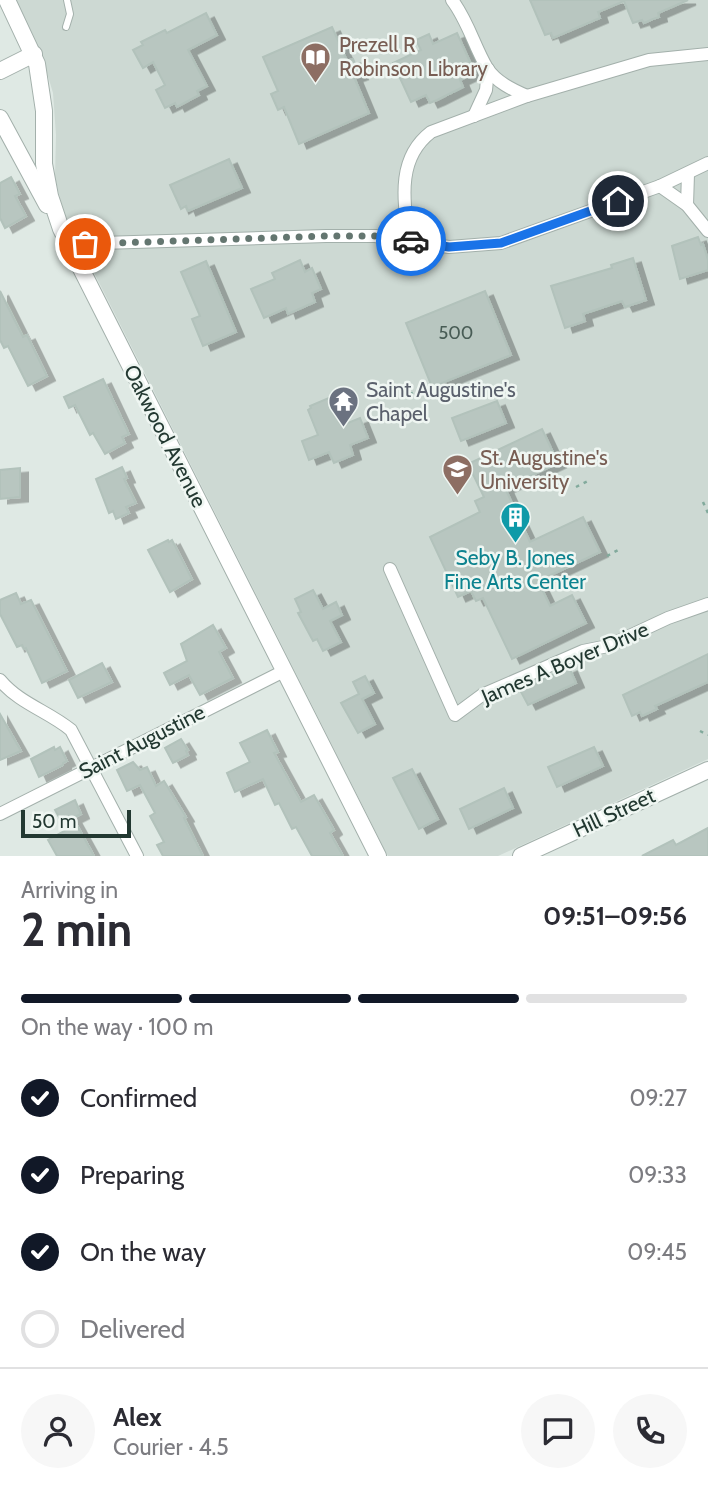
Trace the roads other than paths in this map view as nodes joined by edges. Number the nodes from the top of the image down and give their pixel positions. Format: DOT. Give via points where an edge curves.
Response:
graph roads {
  1 [pos="7,0"];
  2 [pos="67,0"];
  3 [pos="452,0"];
  4 [pos="66,27"];
  5 [pos="34,54"];
  6 [pos="708,54"];
  7 [pos="488,69"];
  8 [pos="0,71"];
  9 [pos="527,96"];
  10 [pos="474,116"];
  11 [pos="0,118"];
  12 [pos="708,163"];
  13 [pos="688,174"];
  14 [pos="660,186"];
  15 [pos="687,205"];
  16 [pos="61,229"];
  17 [pos="708,231"];
  18 [pos="409,240"];
  19 [pos="69,244"];
  20 [pos="390,569"];
  21 [pos="708,604"];
  22 [pos="284,671"];
  23 [pos="0,680"];
  24 [pos="91,767"];
  25 [pos="708,770"];
  26 [pos="0,814"];
  27 [pos="137,856"];
  28 [pos="378,856"];
  29 [pos="521,856"];
  1 -- 5 [label="street, Oakwood Avenue"];
  2 -- 4 [label="lane" via="70,14"];
  3 -- 7 [label="street"];
  5 -- 8 [label="street"];
  5 -- 16 [label="street, Oakwood Avenue" via="43,97 44,164"];
  6 -- 9 [label="street" via="649,60"];
  7 -- 9 [label="street" via="506,86"];
  7 -- 10 [label="street" via="486,90"];
  9 -- 10 [label="street"];
  10 -- 18 [label="street" via="431,132 412,152 405,186"];
  11 -- 16 [label="street"];
  12 -- 13 [label="street"];
  13 -- 14 [label="street"];
  13 -- 15 [label="street"];
  14 -- 15 [label="street"];
  14 -- 18 [label="street" via="501,243 449,247"];
  15 -- 17 [label="street"];
  16 -- 19 [label="street, Oakwood Avenue"];
  18 -- 19 [label="street" via="326,236"];
  19 -- 22 [label="street, Oakwood Avenue"];
  20 -- 21 [label="street, James A Boyer Drive" via="455,715 482,695"];
  22 -- 24 [label="street, Saint Augustine"];
  22 -- 28 [label="street, Oakwood Avenue"];
  23 -- 24 [label="street" via="10,693 71,730"];
  24 -- 26 [label="street, Saint Augustine"];
  24 -- 27 [label="street"];
  25 -- 29 [label="street, Hill Street"];
}
